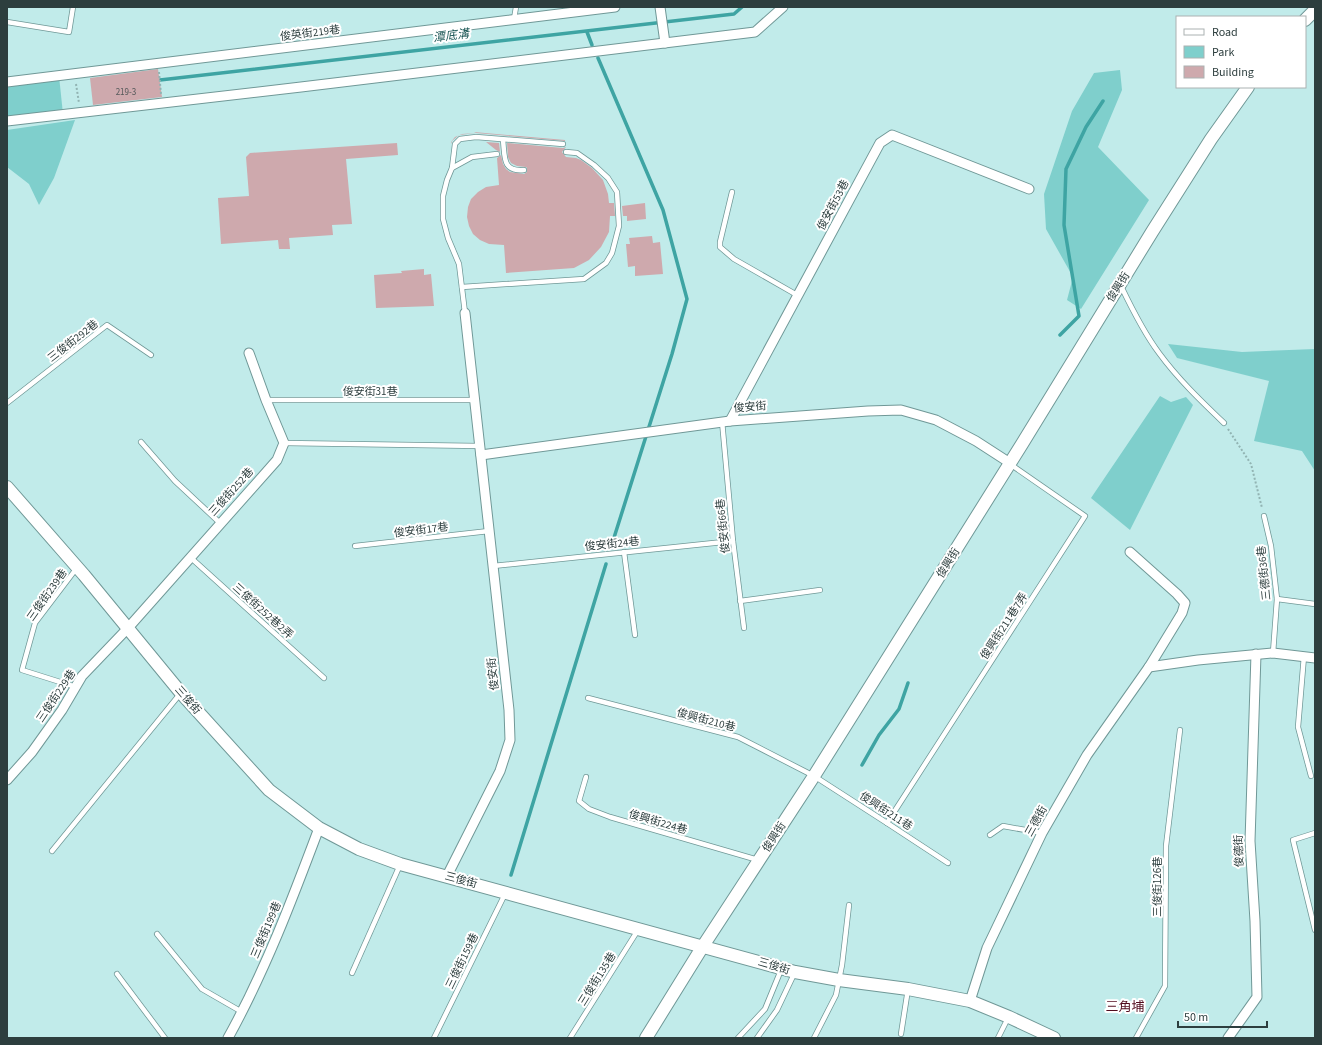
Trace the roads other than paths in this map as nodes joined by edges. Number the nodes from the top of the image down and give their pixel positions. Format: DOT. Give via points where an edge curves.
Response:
graph roads {
  1 [pos="73,7"];
  2 [pos="516,7"];
  3 [pos="615,7"];
  4 [pos="660,7"];
  5 [pos="783,7"];
  6 [pos="1315,10"];
  7 [pos="1306,19"];
  8 [pos="514,20"];
  9 [pos="7,22"];
  10 [pos="665,43"];
  11 [pos="7,82"];
  12 [pos="1247,88"];
  13 [pos="7,121"];
  14 [pos="502,140"];
  15 [pos="563,144"];
  16 [pos="566,152"];
  17 [pos="497,154"];
  18 [pos="452,168"];
  19 [pos="524,170"];
  20 [pos="1029,189"];
  21 [pos="732,192"];
  22 [pos="1120,285"];
  23 [pos="462,287"];
  24 [pos="797,295"];
  25 [pos="465,313"];
  26 [pos="249,353"];
  27 [pos="151,355"];
  28 [pos="266,400"];
  29 [pos="474,400"];
  30 [pos="7,403"];
  31 [pos="726,421"];
  32 [pos="1224,423"];
  33 [pos="142,442"];
  34 [pos="284,443"];
  35 [pos="480,450"];
  36 [pos="1010,464"];
  37 [pos="8,490"];
  38 [pos="1264,516"];
  39 [pos="220,523"];
  40 [pos="489,531"];
  41 [pos="733,541"];
  42 [pos="355,546"];
  43 [pos="624,552"];
  44 [pos="1130,552"];
  45 [pos="190,557"];
  46 [pos="493,566"];
  47 [pos="77,568"];
  48 [pos="820,590"];
  49 [pos="1277,599"];
  50 [pos="740,601"];
  51 [pos="1315,604"];
  52 [pos="128,628"];
  53 [pos="744,628"];
  54 [pos="635,635"];
  55 [pos="1273,653"];
  56 [pos="1256,654"];
  57 [pos="1304,656"];
  58 [pos="1315,658"];
  59 [pos="1149,667"];
  60 [pos="324,678"];
  61 [pos="76,686"];
  62 [pos="181,693"];
  63 [pos="588,698"];
  64 [pos="1180,730"];
  65 [pos="814,776"];
  66 [pos="1311,776"];
  67 [pos="586,777"];
  68 [pos="7,780"];
  69 [pos="887,822"];
  70 [pos="319,828"];
  71 [pos="1042,833"];
  72 [pos="1315,833"];
  73 [pos="990,835"];
  74 [pos="52,851"];
  75 [pos="759,860"];
  76 [pos="948,863"];
  77 [pos="400,864"];
  78 [pos="447,876"];
  79 [pos="506,892"];
  80 [pos="849,905"];
  81 [pos="639,929"];
  82 [pos="1315,930"];
  83 [pos="157,934"];
  84 [pos="703,946"];
  85 [pos="782,968"];
  86 [pos="795,972"];
  87 [pos="352,973"];
  88 [pos="117,974"];
  89 [pos="839,980"];
  90 [pos="908,989"];
  91 [pos="970,1001"];
  92 [pos="242,1012"];
  93 [pos="1009,1017"];
  94 [pos="902,1034"];
  95 [pos="165,1038"];
  96 [pos="228,1038"];
  97 [pos="434,1038"];
  98 [pos="570,1038"];
  99 [pos="646,1038"];
  100 [pos="738,1038"];
  101 [pos="757,1038"];
  102 [pos="814,1038"];
  103 [pos="998,1038"];
  104 [pos="1054,1038"];
  105 [pos="1136,1038"];
  106 [pos="1228,1038"];
  1 -- 9 [label="lane" via="69,32"];
  2 -- 8 [label="lane"];
  3 -- 8 [label="street, 俊英街219巷"];
  4 -- 10 [label="street"];
  5 -- 10 [label="street" via="754,32"];
  6 -- 7 [label="street"];
  8 -- 11 [label="street, 俊英街219巷"];
  10 -- 13 [label="street"];
  12 -- 22 [label="street, 俊興街" via="1211,140"];
  14 -- 15 [label="lane"];
  14 -- 18 [label="lane" via="476,137 460,139 455,144"];
  14 -- 19 [label="lane" via="505,163 510,168"];
  16 -- 23 [label="lane" via="577,153 594,164 617,192 619,226 612,253 606,263 584,279"];
  17 -- 18 [label="lane" via="472,157"];
  18 -- 23 [label="lane" via="443,196 443,219 459,264"];
  20 -- 24 [label="street, 俊安街53巷" via="892,134 880,143"];
  21 -- 24 [label="lane" via="720,247"];
  22 -- 32 [label="lane" via="1158,352 1190,391"];
  22 -- 36 [label="street, 俊興街"];
  23 -- 25 [label="lane"];
  24 -- 31 [label="street, 俊安街53巷"];
  25 -- 29 [label="street, 俊安街"];
  26 -- 28 [label="street"];
  27 -- 30 [label="lane, 三俊街292巷" via="107,325"];
  28 -- 29 [label="lane, 俊安街31巷"];
  28 -- 34 [label="street"];
  29 -- 35 [label="street, 俊安街"];
  31 -- 35 [label="street, 俊安街"];
  31 -- 36 [label="street, 俊安街" via="901,410 936,420 976,441"];
  31 -- 41 [label="lane, 俊安街66巷"];
  33 -- 39 [label="lane" via="175,481"];
  34 -- 35 [label="lane"];
  34 -- 39 [label="street, 三俊街252巷" via="276,460"];
  35 -- 40 [label="street, 俊安街"];
  36 -- 65 [label="street, 俊興街"];
  36 -- 69 [label="lane, 俊興街211巷7弄" via="1085,516"];
  37 -- 47 [label="street, 三俊街"];
  38 -- 49 [label="lane, 三德街36巷" via="1271,546"];
  39 -- 45 [label="street, 三俊街252巷"];
  40 -- 42 [label="lane, 俊安街17巷"];
  40 -- 46 [label="street, 俊安街"];
  41 -- 43 [label="lane, 俊安街24巷"];
  41 -- 50 [label="lane, 俊安街66巷"];
  43 -- 46 [label="lane, 俊安街24巷"];
  43 -- 54 [label="lane"];
  44 -- 59 [label="street, 三德街" via="1185,603 1182,613"];
  45 -- 52 [label="street, 三俊街252巷"];
  45 -- 60 [label="lane, 三俊街252巷2弄"];
  46 -- 78 [label="street, 俊安街" via="510,740 500,771"];
  47 -- 52 [label="street, 三俊街"];
  47 -- 61 [label="lane, 三俊街239巷" via="35,623 22,670"];
  48 -- 50 [label="lane"];
  49 -- 51 [label="lane"];
  49 -- 55 [label="lane, 三德街36巷"];
  50 -- 53 [label="lane, 俊安街66巷"];
  52 -- 61 [label="street, 三俊街229巷" via="82,676"];
  52 -- 62 [label="street, 三俊街"];
  55 -- 56 [label="street"];
  55 -- 57 [label="street"];
  56 -- 59 [label="street"];
  56 -- 106 [label="street, 俊德街" via="1250,841 1257,996"];
  57 -- 58 [label="street"];
  57 -- 66 [label="lane" via="1298,727"];
  59 -- 71 [label="street, 三德街" via="1087,755"];
  61 -- 68 [label="street, 三俊街229巷" via="32,752"];
  62 -- 70 [label="street, 三俊街" via="269,790"];
  62 -- 74 [label="lane"];
  63 -- 65 [label="lane, 俊興街210巷" via="738,737"];
  64 -- 105 [label="lane, 三俊街126巷" via="1166,846 1165,986"];
  65 -- 69 [label="lane, 俊興街211巷"];
  65 -- 75 [label="street, 俊興街"];
  67 -- 75 [label="lane, 俊興街224巷" via="579,801 589,809"];
  69 -- 76 [label="lane, 俊興街211巷"];
  70 -- 77 [label="street, 三俊街" via="359,849"];
  70 -- 92 [label="street, 三俊街199巷" via="283,924"];
  71 -- 73 [label="lane" via="1003,826"];
  71 -- 91 [label="street, 三德街" via="987,948"];
  72 -- 82 [label="lane" via="1293,840"];
  75 -- 84 [label="street, 俊興街"];
  77 -- 78 [label="street, 三俊街"];
  77 -- 87 [label="lane"];
  78 -- 79 [label="street, 三俊街"];
  79 -- 81 [label="street, 三俊街"];
  79 -- 97 [label="lane, 三俊街159巷"];
  80 -- 89 [label="lane"];
  81 -- 84 [label="street, 三俊街"];
  81 -- 98 [label="lane, 三俊街135巷"];
  83 -- 92 [label="lane" via="202,989"];
  84 -- 85 [label="street, 三俊街"];
  84 -- 99 [label="street, 俊興街"];
  85 -- 86 [label="street, 三俊街"];
  85 -- 100 [label="lane" via="765,1009"];
  86 -- 89 [label="street, 三俊街"];
  86 -- 101 [label="lane" via="777,1010"];
  88 -- 95 [label="lane"];
  89 -- 90 [label="street, 三俊街"];
  89 -- 102 [label="lane" via="836,995"];
  90 -- 91 [label="street, 三俊街"];
  90 -- 94 [label="lane"];
  91 -- 93 [label="street, 三俊街"];
  92 -- 96 [label="street, 三俊街199巷"];
  93 -- 103 [label="lane"];
  93 -- 104 [label="street, 三俊街"];
}
